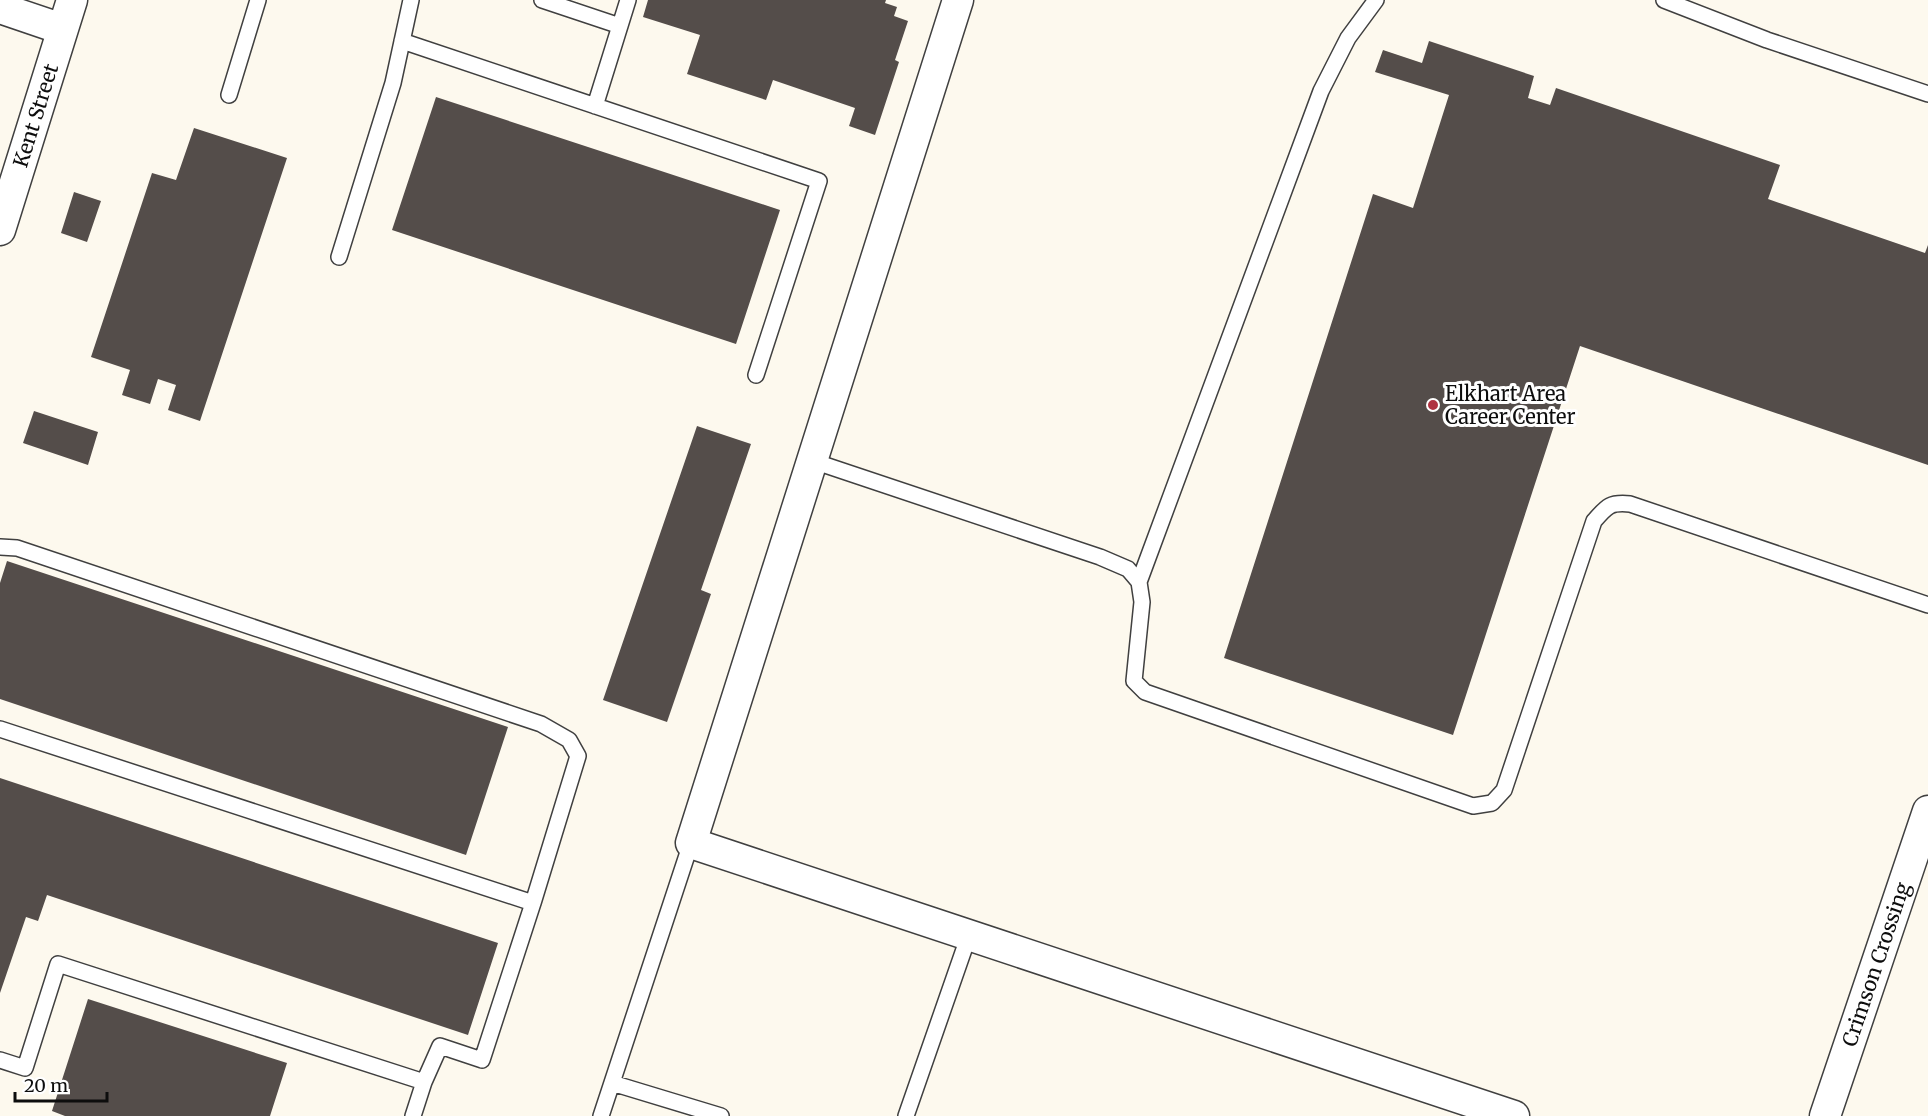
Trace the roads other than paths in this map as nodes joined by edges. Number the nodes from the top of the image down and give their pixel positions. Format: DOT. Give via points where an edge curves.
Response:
graph roads {
  1 [pos="72,0"];
  2 [pos="258,0"];
  3 [pos="411,0"];
  4 [pos="542,0"];
  5 [pos="628,0"];
  6 [pos="958,0"];
  7 [pos="1376,0"];
  8 [pos="1664,0"];
  9 [pos="0,8"];
  10 [pos="620,26"];
  11 [pos="62,29"];
  12 [pos="402,41"];
  13 [pos="1928,94"];
  14 [pos="229,95"];
  15 [pos="595,106"];
  16 [pos="0,230"];
  17 [pos="339,257"];
  18 [pos="756,375"];
  19 [pos="813,461"];
  20 [pos="0,547"];
  21 [pos="1139,582"];
  22 [pos="1928,605"];
  23 [pos="0,729"];
  24 [pos="1928,811"];
  25 [pos="692,843"];
  26 [pos="1919,866"];
  27 [pos="533,903"];
  28 [pos="969,935"];
  29 [pos="0,1060"];
  30 [pos="424,1082"];
  31 [pos="612,1083"];
  32 [pos="413,1116"];
  33 [pos="601,1116"];
  34 [pos="721,1116"];
  35 [pos="906,1116"];
  36 [pos="1514,1116"];
  37 [pos="1825,1116"];
  1 -- 11 [label="street, Kent Street"];
  2 -- 14 [label="lane"];
  3 -- 12 [label="lane"];
  4 -- 10 [label="lane"];
  5 -- 10 [label="lane"];
  6 -- 19 [label="street"];
  7 -- 21 [label="lane" via="1348,38 1321,92"];
  8 -- 13 [label="lane" via="1767,40"];
  9 -- 11 [label="street"];
  10 -- 15 [label="lane"];
  11 -- 16 [label="street, Kent Street"];
  12 -- 15 [label="lane"];
  12 -- 17 [label="lane" via="393,83"];
  15 -- 18 [label="lane" via="819,181"];
  19 -- 21 [label="lane" via="1100,557 1128,569"];
  19 -- 25 [label="street"];
  20 -- 27 [label="lane" via="17,548 428,685 541,724 569,740 578,756"];
  21 -- 22 [label="lane" via="1142,602 1134,681 1145,692 1473,806 1492,803 1504,790 1594,521 1607,506 1630,504"];
  23 -- 27 [label="lane"];
  24 -- 26 [label="street, Crimson Crossing"];
  25 -- 28 [label="street"];
  25 -- 31 [label="lane"];
  26 -- 37 [label="street, Crimson Crossing"];
  27 -- 30 [label="lane" via="482,1060 440,1046"];
  28 -- 35 [label="lane"];
  28 -- 36 [label="street"];
  29 -- 30 [label="lane" via="25,1068 58,964"];
  30 -- 32 [label="lane"];
  31 -- 33 [label="lane"];
  31 -- 34 [label="lane"];
}
